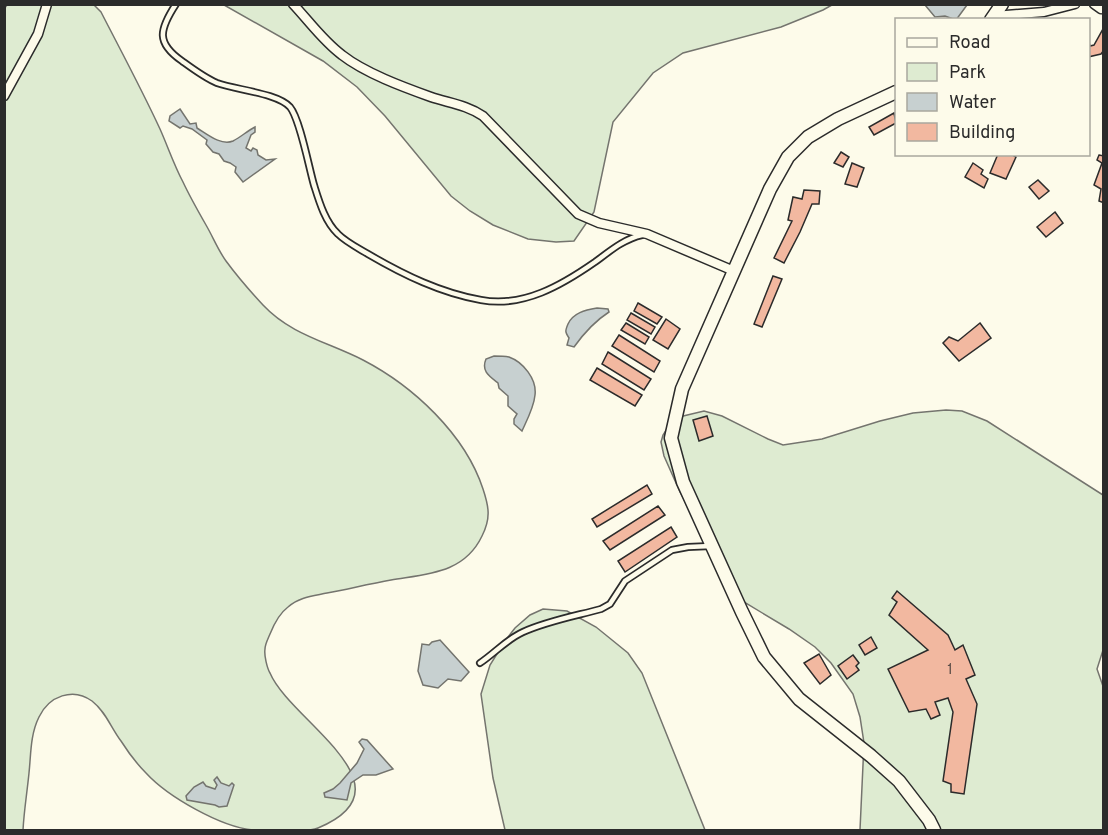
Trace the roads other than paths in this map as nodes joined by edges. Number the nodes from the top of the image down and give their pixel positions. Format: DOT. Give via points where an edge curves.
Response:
graph roads {
  1 [pos="47,4"];
  2 [pos="176,4"];
  3 [pos="293,4"];
  4 [pos="1002,4"];
  5 [pos="1075,4"];
  6 [pos="1047,16"];
  7 [pos="992,18"];
  8 [pos="895,93"];
  9 [pos="4,96"];
  10 [pos="647,234"];
  11 [pos="734,271"];
  12 [pos="712,546"];
  13 [pos="480,663"];
  14 [pos="934,831"];
  1 -- 9 [label="street" via="38,34"];
  2 -- 10 [label="lane" via="163,33 169,51 217,83 278,99 291,108 315,188 332,226 352,244 411,277 450,293 484,301 527,298 580,272 630,238"];
  3 -- 10 [label="street" via="332,47 353,62 483,116 578,214"];
  4 -- 7 [label="street"];
  5 -- 6 [label="street"];
  6 -- 7 [label="street"];
  8 -- 11 [label="street" via="838,118 808,137 788,157"];
  10 -- 11 [label="street"];
  11 -- 12 [label="street" via="682,389 671,438 683,482"];
  12 -- 13 [label="lane" via="672,550 625,581 610,604 522,632"];
  12 -- 14 [label="street" via="764,657 799,699 899,781"];
}
